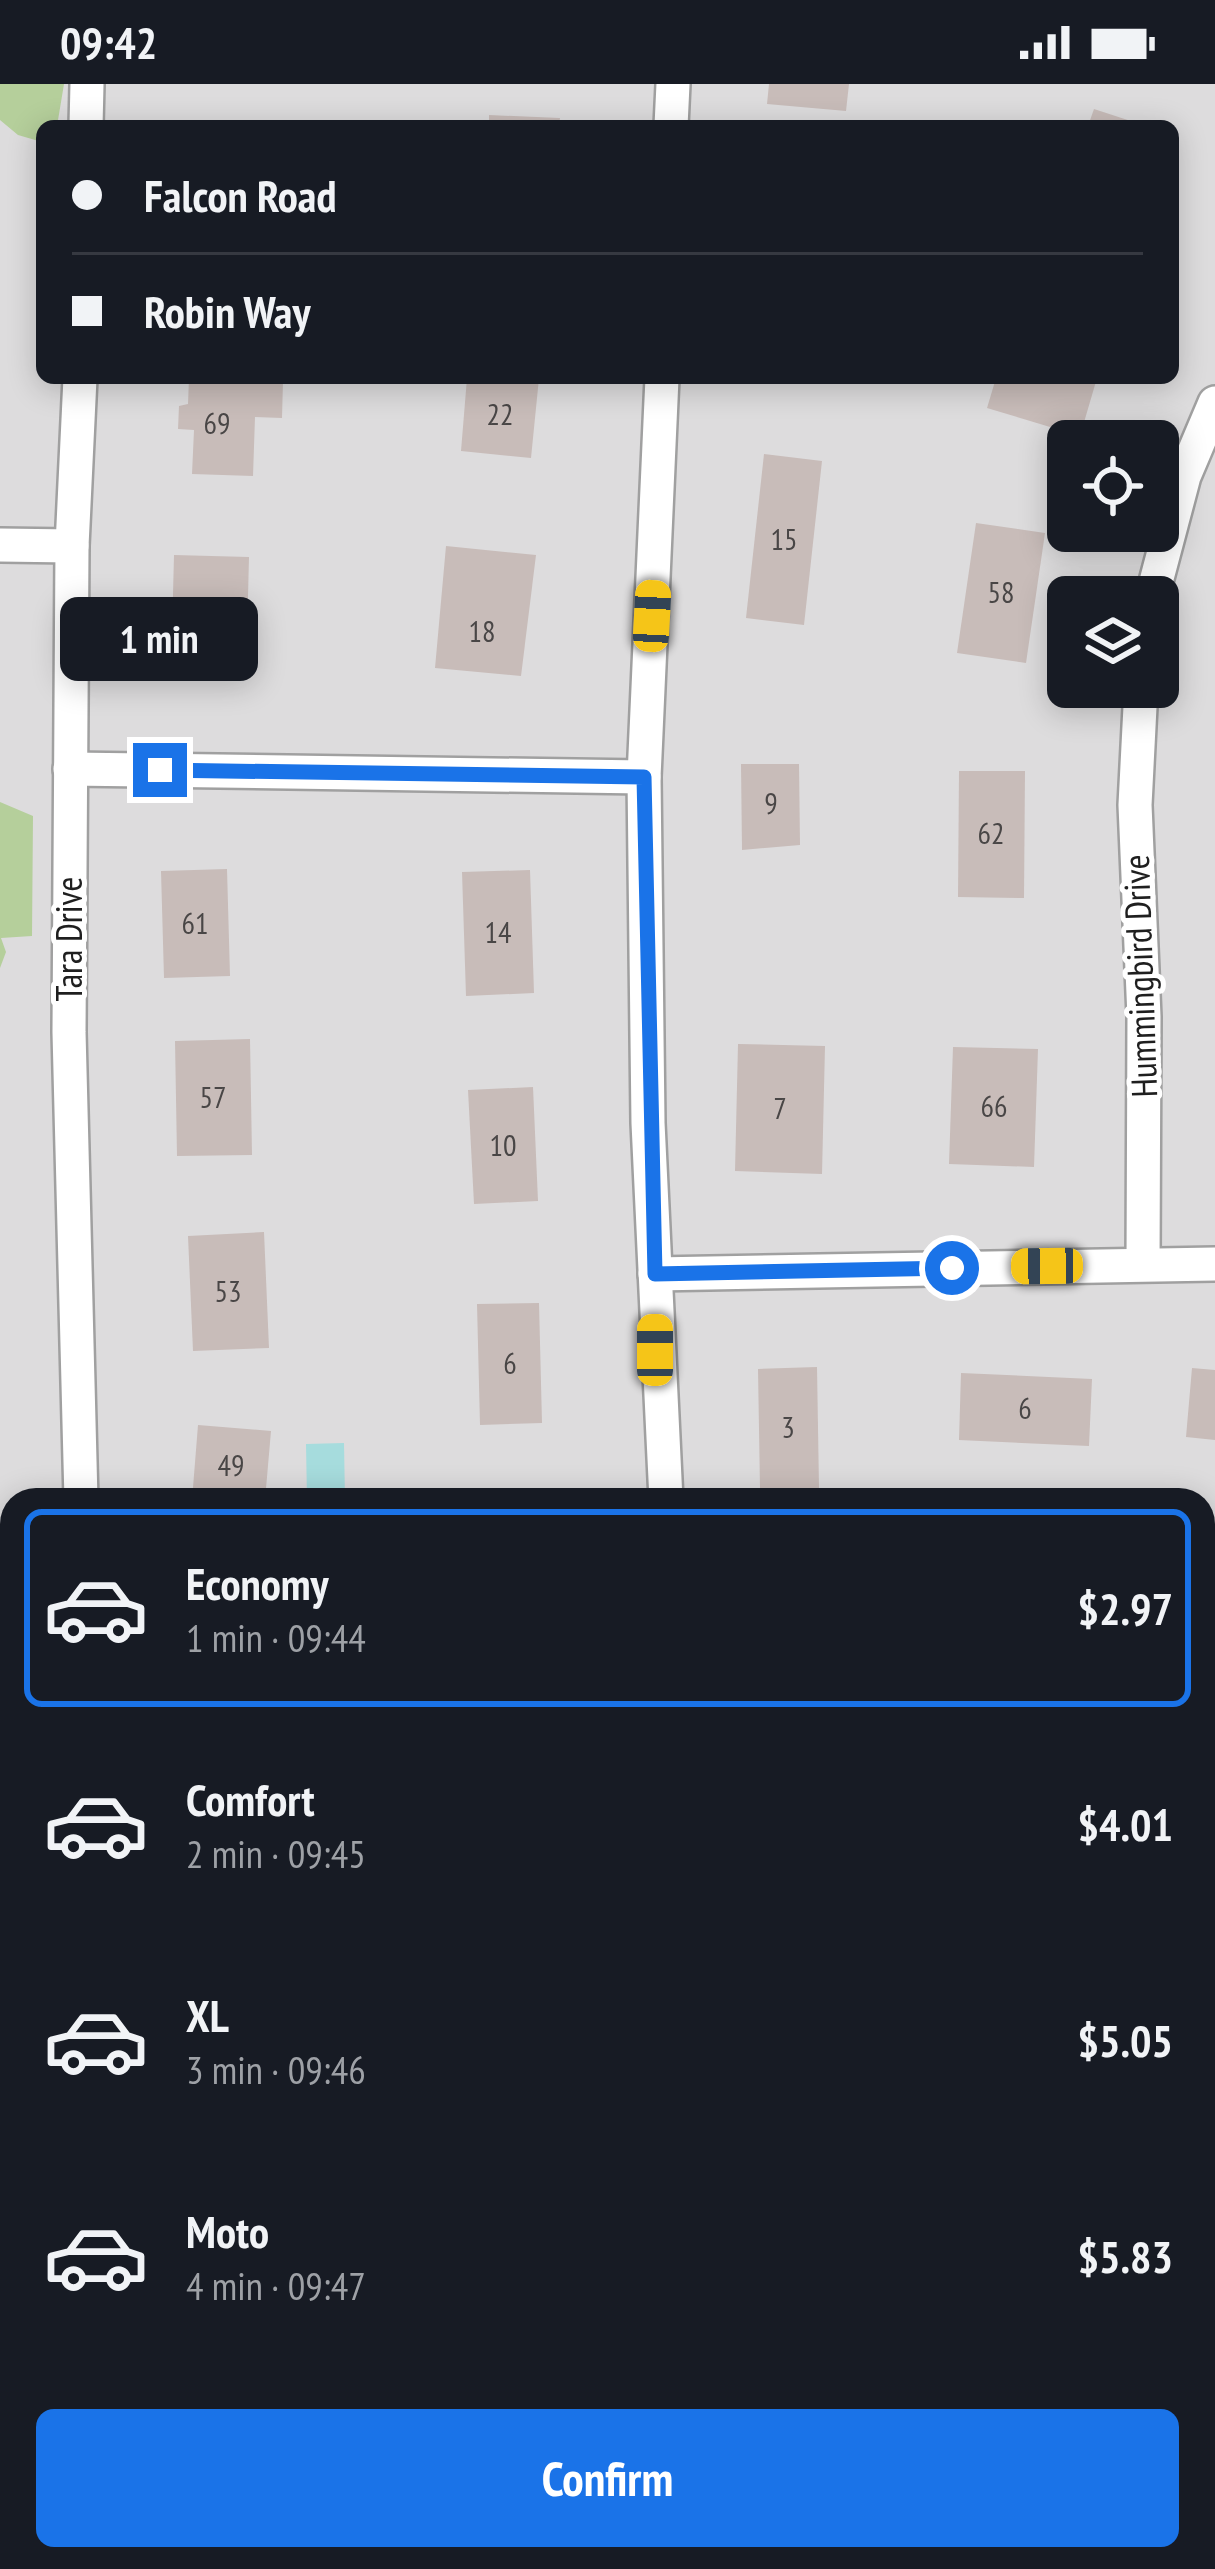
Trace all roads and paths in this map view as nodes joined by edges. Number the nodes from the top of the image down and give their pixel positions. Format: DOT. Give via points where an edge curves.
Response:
graph roads {
  1 [pos="87,84"];
  2 [pos="673,84"];
  3 [pos="86,120"];
  4 [pos="671,120"];
  5 [pos="80,384"];
  6 [pos="662,384"];
  7 [pos="1215,403"];
  8 [pos="0,545"];
  9 [pos="72,546"];
  10 [pos="1158,576"];
  11 [pos="1140,708"];
  12 [pos="70,769"];
  13 [pos="644,777"];
  14 [pos="1143,1264"];
  15 [pos="1215,1264"];
  16 [pos="655,1274"];
  17 [pos="81,1488"];
  18 [pos="665,1488"];
  1 -- 3 [label="street"];
  2 -- 4 [label="street"];
  5 -- 9 [label="street, Tara Drive"];
  6 -- 13 [label="street"];
  7 -- 10 [label="street" via="1184,476"];
  8 -- 9 [label="street"];
  9 -- 12 [label="street, Tara Drive"];
  11 -- 14 [label="street, Hummingbird Drive"];
  12 -- 13 [label="street"];
  12 -- 17 [label="street, Tara Drive"];
  13 -- 16 [label="street"];
  14 -- 15 [label="street"];
  14 -- 16 [label="street"];
  16 -- 18 [label="street"];
}
